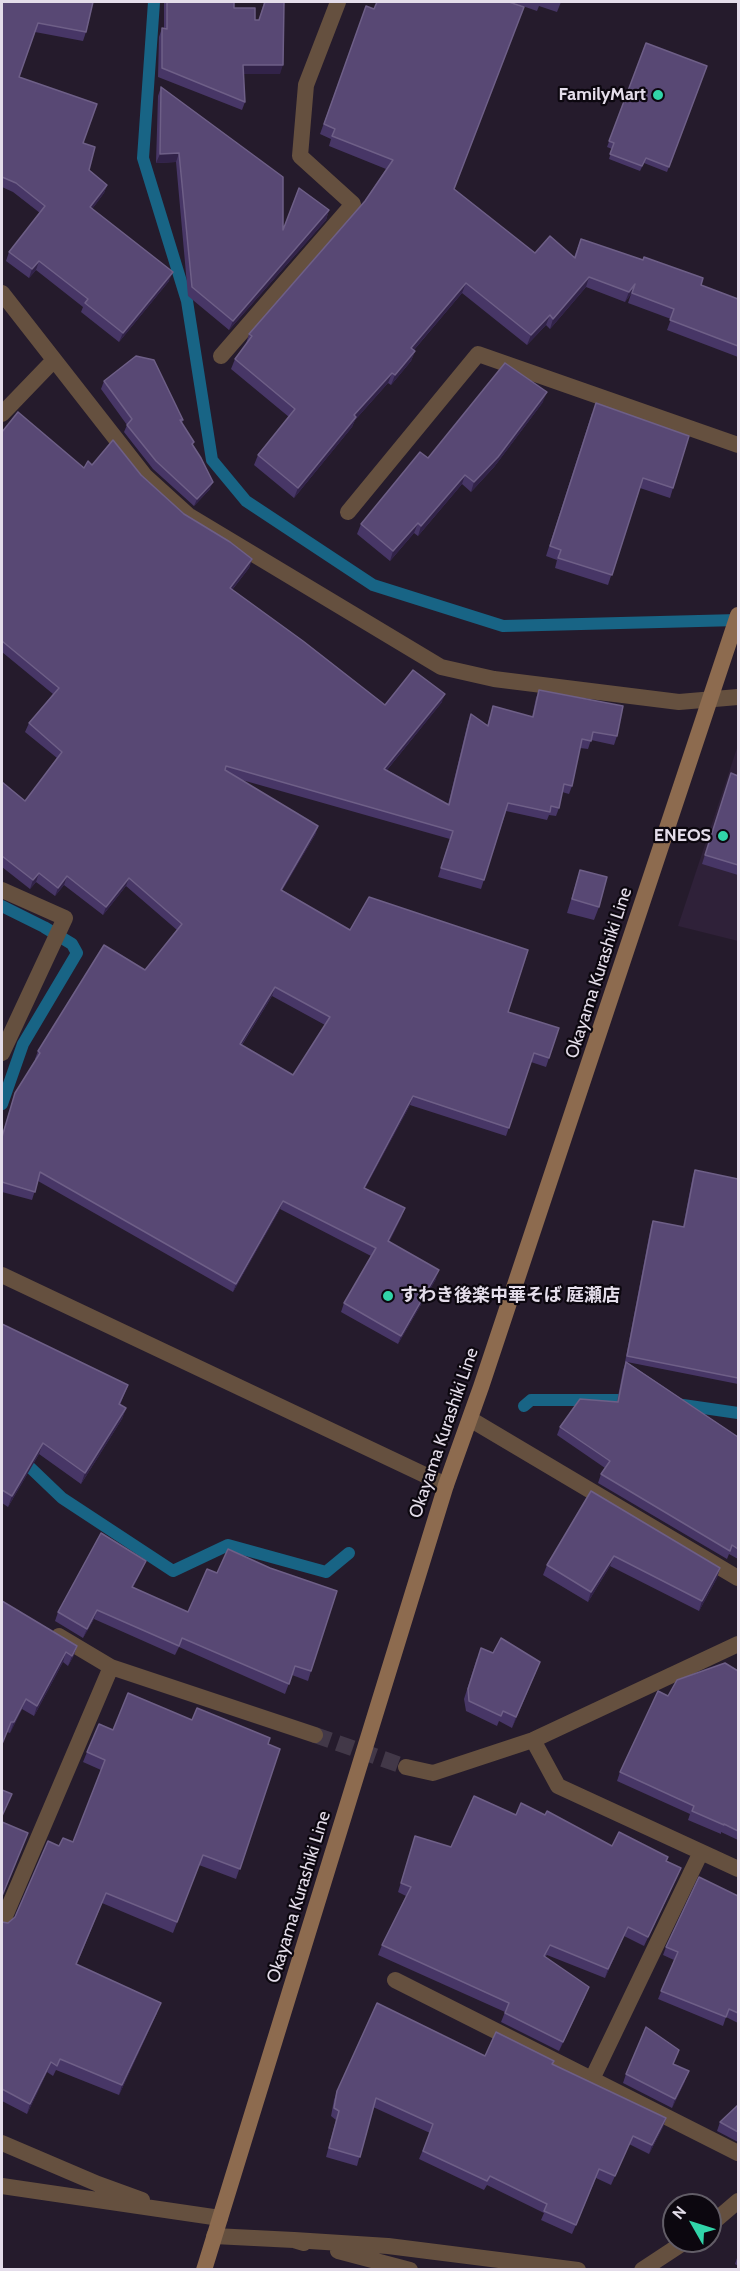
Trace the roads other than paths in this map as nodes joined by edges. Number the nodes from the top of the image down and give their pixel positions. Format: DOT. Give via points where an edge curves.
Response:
graph roads {
  1 [pos="338,2"];
  2 [pos="2,293"];
  3 [pos="221,356"];
  4 [pos="54,360"];
  5 [pos="2,414"];
  6 [pos="738,445"];
  7 [pos="348,512"];
  8 [pos="738,615"];
  9 [pos="738,697"];
  10 [pos="711,699"];
  11 [pos="2,890"];
  12 [pos="2,1053"];
  13 [pos="2,1275"];
  14 [pos="470,1419"];
  15 [pos="446,1485"];
  16 [pos="738,1578"];
  17 [pos="41,1626"];
  18 [pos="738,1644"];
  19 [pos="111,1666"];
  20 [pos="315,1736"];
  21 [pos="533,1740"];
  22 [pos="406,1767"];
  23 [pos="701,1852"];
  24 [pos="738,1869"];
  25 [pos="2,1923"];
  26 [pos="395,1980"];
  27 [pos="592,2079"];
  28 [pos="2,2143"];
  29 [pos="738,2153"];
  30 [pos="2,2186"];
  31 [pos="738,2201"];
  32 [pos="175,2212"];
  33 [pos="722,2215"];
  34 [pos="220,2218"];
  35 [pos="214,2235"];
  36 [pos="294,2240"];
  37 [pos="668,2253"];
  38 [pos="206,2266"];
  39 [pos="410,2270"];
  40 [pos="578,2270"];
  41 [pos="642,2270"];
  1 -- 3 [label="street" via="306,85 300,156 353,204"];
  2 -- 4 [label="street"];
  4 -- 5 [label="street"];
  4 -- 10 [label="street" via="145,476 188,515 441,667 494,680 679,702"];
  6 -- 7 [label="street" via="478,354"];
  8 -- 10 [label="main road, Okayama Kurashiki Line"];
  9 -- 10 [label="street"];
  10 -- 14 [label="main road, Okayama Kurashiki Line"];
  11 -- 12 [label="street" via="65,918"];
  13 -- 15 [label="street"];
  14 -- 15 [label="main road, Okayama Kurashiki Line"];
  14 -- 16 [label="street"];
  15 -- 34 [label="main road, Okayama Kurashiki Line"];
  17 -- 19 [label="street"];
  18 -- 21 [label="street"];
  19 -- 20 [label="street"];
  19 -- 25 [label="street"];
  21 -- 22 [label="street" via="433,1773"];
  21 -- 23 [label="street" via="558,1786"];
  23 -- 24 [label="street"];
  23 -- 27 [label="street"];
  26 -- 27 [label="street"];
  27 -- 29 [label="street"];
  28 -- 32 [label="street"];
  30 -- 32 [label="street"];
  31 -- 33 [label="street"];
  32 -- 34 [label="street"];
  34 -- 35 [label="main road, Okayama Kurashiki Line"];
  35 -- 36 [label="street"];
  35 -- 38 [label="main road, Okayama Kurashiki Line"];
  36 -- 39 [label="street"];
  36 -- 40 [label="street" via="388,2246"];
  37 -- 41 [label="street"];
}
